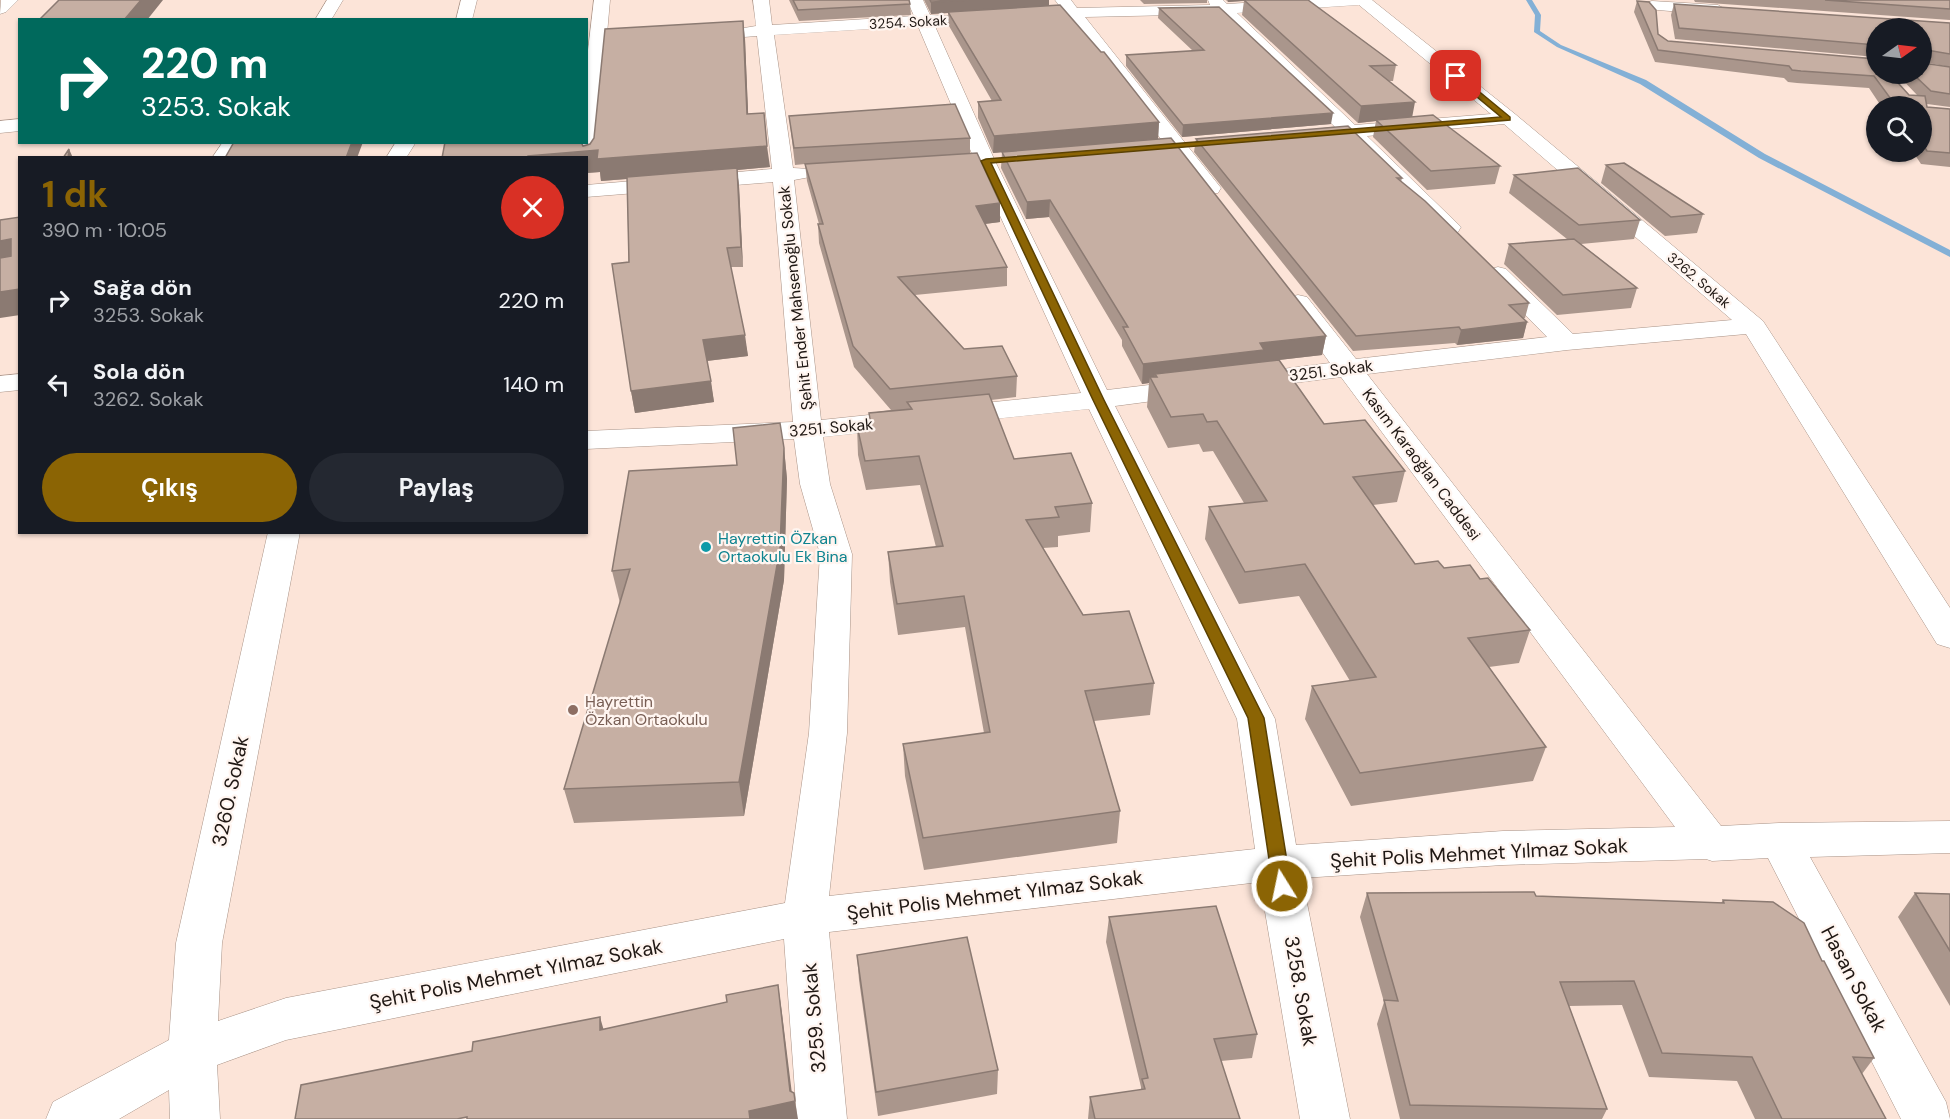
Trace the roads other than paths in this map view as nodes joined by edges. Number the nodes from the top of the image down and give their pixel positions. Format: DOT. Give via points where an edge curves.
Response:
graph roads {
  1 [pos="10,0"];
  2 [pos="335,0"];
  3 [pos="469,0"];
  4 [pos="602,0"];
  5 [pos="761,0"];
  6 [pos="1362,0"];
  7 [pos="1649,3"];
  8 [pos="1219,5"];
  9 [pos="0,9"];
  10 [pos="1058,9"];
  11 [pos="920,10"];
  12 [pos="1735,11"];
  13 [pos="324,18"];
  14 [pos="464,18"];
  15 [pos="960,19"];
  16 [pos="1663,27"];
  17 [pos="765,30"];
  18 [pos="729,33"];
  19 [pos="670,36"];
  20 [pos="598,40"];
  21 [pos="1508,118"];
  22 [pos="18,125"];
  23 [pos="0,127"];
  24 [pos="1353,131"];
  25 [pos="1294,136"];
  26 [pos="588,139"];
  27 [pos="826,172"];
  28 [pos="783,174"];
  29 [pos="588,190"];
  30 [pos="1228,211"];
  31 [pos="1468,245"];
  32 [pos="1484,261"];
  33 [pos="1285,285"];
  34 [pos="1754,326"];
  35 [pos="1567,342"];
  36 [pos="1349,368"];
  37 [pos="18,382"];
  38 [pos="0,384"];
  39 [pos="1098,400"];
  40 [pos="808,430"];
  41 [pos="588,440"];
  42 [pos="284,534"];
  43 [pos="1950,636"];
  44 [pos="1950,837"];
  45 [pos="1779,839"];
  46 [pos="1712,844"];
  47 [pos="1278,863"];
  48 [pos="805,916"];
  49 [pos="192,1052"];
  50 [pos="71,1119"];
  51 [pos="195,1119"];
  52 [pos="822,1119"];
  53 [pos="1325,1119"];
  54 [pos="1928,1119"];
  1 -- 9 [label="street"];
  2 -- 13 [label="street"];
  3 -- 14 [label="street"];
  4 -- 20 [label="street"];
  5 -- 17 [label="street, Şehit Ender Mahsenoğlu Sokak"];
  6 -- 8 [label="street"];
  6 -- 21 [label="street, 3262. Sokak"];
  7 -- 12 [label="street"];
  7 -- 16 [label="street" via="1663,19"];
  8 -- 10 [label="street"];
  8 -- 24 [label="street"];
  10 -- 30 [label="street" via="1178,146"];
  11 -- 15 [label="street, 3254. Sokak"];
  11 -- 17 [label="street, 3254. Sokak"];
  11 -- 39 [label="street, 3258. Sokak" via="984,161"];
  17 -- 18 [label="street, 3254. Sokak"];
  17 -- 28 [label="street, Şehit Ender Mahsenoğlu Sokak"];
  19 -- 20 [label="street"];
  20 -- 26 [label="street"];
  21 -- 24 [label="street"];
  21 -- 34 [label="street, 3262. Sokak"];
  22 -- 23 [label="street"];
  24 -- 25 [label="street"];
  24 -- 31 [label="street"];
  27 -- 28 [label="street"];
  28 -- 29 [label="street"];
  28 -- 40 [label="street, Şehit Ender Mahsenoğlu Sokak"];
  32 -- 35 [label="street"];
  33 -- 36 [label="street, Kasım Karaoğlan Caddesi"];
  34 -- 35 [label="street, 3251. Sokak"];
  34 -- 43 [label="street, 3262. Sokak"];
  35 -- 36 [label="street, 3251. Sokak"];
  36 -- 39 [label="street, 3251. Sokak"];
  36 -- 46 [label="street, Kasım Karaoğlan Caddesi"];
  37 -- 38 [label="street"];
  39 -- 40 [label="street, 3251. Sokak"];
  39 -- 47 [label="street, 3258. Sokak" via="1256,718"];
  40 -- 41 [label="street, 3251. Sokak"];
  40 -- 48 [label="street, Şehit Ender Mahsenoğlu Sokak" via="815,484 836,554 828,733"];
  42 -- 49 [label="street, 3260. Sokak" via="199,943"];
  44 -- 45 [label="street, Şehit Polis Mehmet Yılmaz Sokak"];
  45 -- 46 [label="street, Şehit Polis Mehmet Yılmaz Sokak"];
  45 -- 54 [label="street, Hasan Sokak"];
  46 -- 47 [label="street, Şehit Polis Mehmet Yılmaz Sokak" via="1503,848"];
  47 -- 48 [label="street, Şehit Polis Mehmet Yılmaz Sokak"];
  47 -- 53 [label="street, 3258. Sokak"];
  48 -- 49 [label="street, Şehit Polis Mehmet Yılmaz Sokak" via="286,1019"];
  48 -- 52 [label="street, 3259. Sokak"];
  49 -- 50 [label="street, Şehit Polis Mehmet Yılmaz Sokak"];
  49 -- 51 [label="street"];
}
